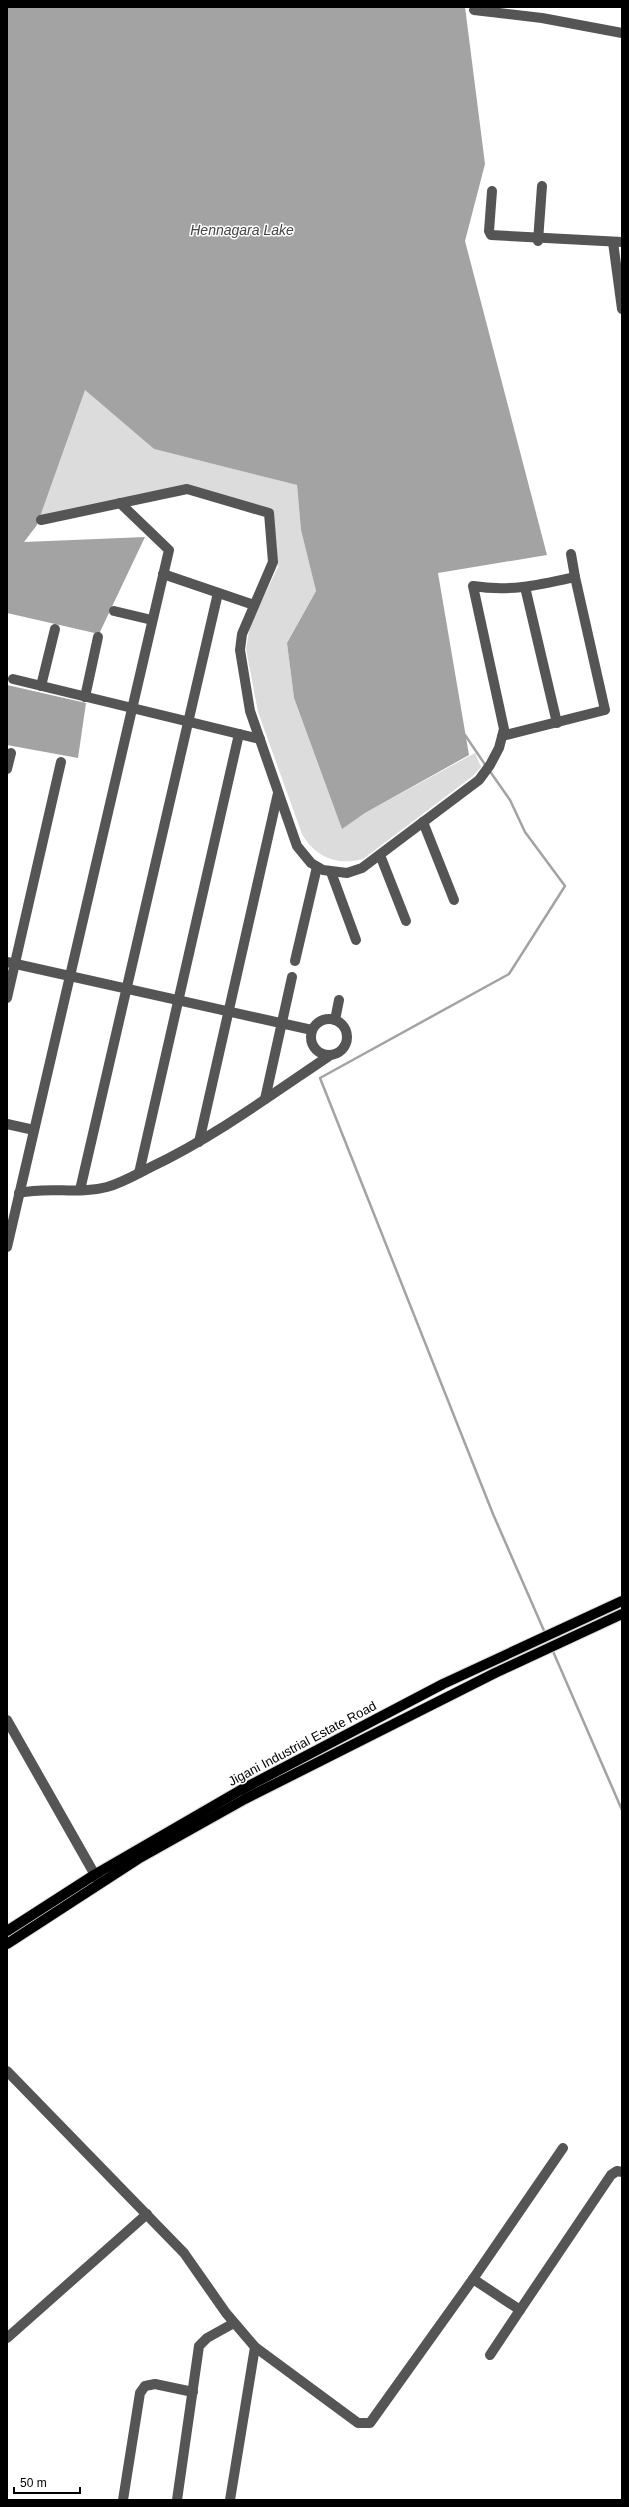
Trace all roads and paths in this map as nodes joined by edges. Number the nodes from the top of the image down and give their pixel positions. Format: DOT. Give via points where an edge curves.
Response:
graph roads {
  1 [pos="474,10"];
  2 [pos="622,32"];
  3 [pos="542,186"];
  4 [pos="492,191"];
  5 [pos="538,239"];
  6 [pos="617,242"];
  7 [pos="622,309"];
  8 [pos="120,503"];
  9 [pos="41,520"];
  10 [pos="571,554"];
  11 [pos="163,574"];
  12 [pos="575,577"];
  13 [pos="524,587"];
  14 [pos="218,593"];
  15 [pos="254,606"];
  16 [pos="114,611"];
  17 [pos="152,620"];
  18 [pos="55,629"];
  19 [pos="98,637"];
  20 [pos="13,679"];
  21 [pos="41,686"];
  22 [pos="85,697"];
  23 [pos="132,708"];
  24 [pos="188,722"];
  25 [pos="557,723"];
  26 [pos="239,734"];
  27 [pos="502,736"];
  28 [pos="260,739"];
  29 [pos="11,753"];
  30 [pos="62,762"];
  31 [pos="7,769"];
  32 [pos="279,792"];
  33 [pos="424,822"];
  34 [pos="380,855"];
  35 [pos="317,867"];
  36 [pos="331,872"];
  37 [pos="454,900"];
  38 [pos="406,920"];
  39 [pos="356,940"];
  40 [pos="295,961"];
  41 [pos="11,963"];
  42 [pos="70,976"];
  43 [pos="292,977"];
  44 [pos="7,998"];
  45 [pos="178,1000"];
  46 [pos="339,1000"];
  47 [pos="228,1012"];
  48 [pos="335,1020"];
  49 [pos="282,1024"];
  50 [pos="312,1030"];
  51 [pos="329,1056"];
  52 [pos="265,1099"];
  53 [pos="7,1124"];
  54 [pos="34,1130"];
  55 [pos="199,1142"];
  56 [pos="139,1173"];
  57 [pos="80,1190"];
  58 [pos="19,1194"];
  59 [pos="7,1247"];
  60 [pos="622,1601"];
  61 [pos="622,1614"];
  62 [pos="7,1720"];
  63 [pos="94,1875"];
  64 [pos="100,1884"];
  65 [pos="7,1931"];
  66 [pos="7,1944"];
  67 [pos="7,2071"];
  68 [pos="562,2148"];
  69 [pos="622,2172"];
  70 [pos="146,2214"];
  71 [pos="473,2279"];
  72 [pos="520,2310"];
  73 [pos="234,2323"];
  74 [pos="7,2338"];
  75 [pos="255,2347"];
  76 [pos="490,2356"];
  77 [pos="193,2392"];
  78 [pos="123,2500"];
  79 [pos="177,2500"];
  80 [pos="230,2500"];
  1 -- 2 [label="street" via="542,18"];
  3 -- 5 [label="street"];
  4 -- 5 [label="street" via="489,233"];
  5 -- 6 [label="street"];
  6 -- 7 [label="street"];
  8 -- 11 [label="street" via="169,550"];
  9 -- 15 [label="street" via="187,490 269,513 274,562"];
  10 -- 12 [label="street"];
  11 -- 14 [label="street"];
  11 -- 17 [label="street"];
  12 -- 13 [label="street"];
  12 -- 25 [label="street" via="606,710"];
  13 -- 25 [label="street"];
  13 -- 27 [label="street" via="499,590 473,586 504,729"];
  14 -- 15 [label="street"];
  14 -- 24 [label="street"];
  15 -- 28 [label="street" via="242,634 240,650 250,711"];
  16 -- 17 [label="street"];
  17 -- 23 [label="street"];
  18 -- 21 [label="street"];
  19 -- 22 [label="street"];
  20 -- 21 [label="street"];
  21 -- 22 [label="street"];
  22 -- 23 [label="street"];
  23 -- 24 [label="street"];
  23 -- 42 [label="street"];
  24 -- 26 [label="street"];
  24 -- 57 [label="street"];
  25 -- 27 [label="street"];
  26 -- 28 [label="street"];
  26 -- 45 [label="street"];
  27 -- 33 [label="street" via="495,757 479,780"];
  28 -- 32 [label="street"];
  29 -- 31 [label="street"];
  30 -- 41 [label="street"];
  32 -- 35 [label="street" via="297,846 305,858"];
  32 -- 47 [label="street"];
  33 -- 34 [label="street"];
  33 -- 37 [label="street"];
  34 -- 36 [label="street" via="354,871"];
  34 -- 38 [label="street"];
  35 -- 36 [label="street"];
  35 -- 40 [label="street"];
  36 -- 39 [label="street"];
  41 -- 42 [label="street"];
  41 -- 44 [label="street"];
  42 -- 45 [label="street"];
  42 -- 54 [label="street"];
  43 -- 49 [label="street"];
  45 -- 47 [label="street"];
  45 -- 56 [label="street"];
  46 -- 48 [label="street"];
  47 -- 49 [label="street"];
  47 -- 55 [label="street"];
  48 -- 50 [label="street" via="323,1020"];
  48 -- 51 [label="street" via="345,1029 347,1039 342,1051"];
  49 -- 50 [label="street"];
  49 -- 52 [label="street"];
  50 -- 51 [label="street" via="310,1038 313,1047 320,1054"];
  51 -- 52 [label="street"];
  52 -- 55 [label="street"];
  53 -- 54 [label="street"];
  54 -- 58 [label="street"];
  55 -- 56 [label="street"];
  56 -- 57 [label="street" via="108,1187"];
  57 -- 58 [label="street" via="44,1189"];
  58 -- 59 [label="street"];
  60 -- 63 [label="main road, Jigani Industrial Estate Road" via="443,1684 260,1780"];
  61 -- 64 [label="main road, Jigani Industrial Estate Road" via="384,1727 138,1858"];
  62 -- 63 [label="street"];
  63 -- 64 [label="street"];
  63 -- 65 [label="main road, Jigani Industrial Estate Road"];
  64 -- 66 [label="main road, Jigani Industrial Estate Road"];
  67 -- 70 [label="street"];
  68 -- 71 [label="street"];
  69 -- 72 [label="street" via="617,2171 611,2175"];
  70 -- 73 [label="street" via="187,2258"];
  70 -- 74 [label="street"];
  71 -- 72 [label="street"];
  71 -- 75 [label="street" via="370,2423 358,2423"];
  72 -- 76 [label="street"];
  73 -- 75 [label="street"];
  73 -- 77 [label="street" via="207,2338 199,2346"];
  75 -- 80 [label="street"];
  77 -- 78 [label="street" via="155,2384 145,2386 140,2393"];
  77 -- 79 [label="street"];
}
